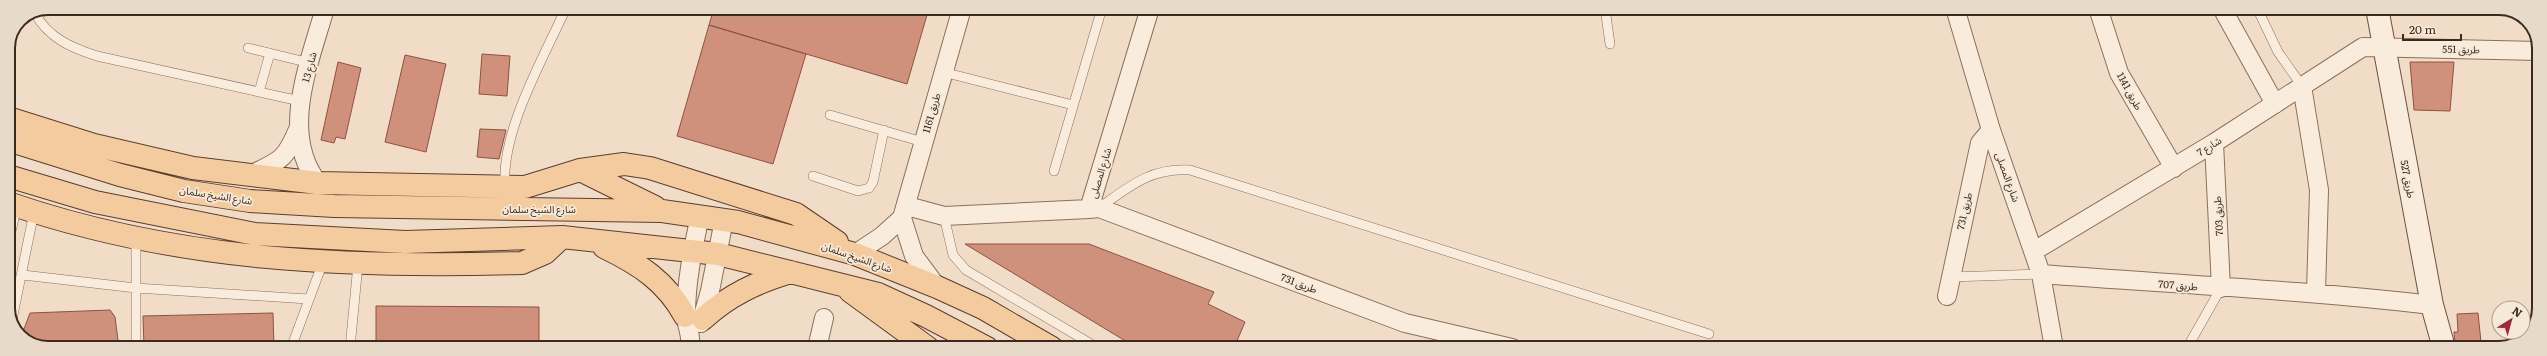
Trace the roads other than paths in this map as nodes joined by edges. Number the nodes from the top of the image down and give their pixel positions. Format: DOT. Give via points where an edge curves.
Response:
graph roads {
  1 [pos="323,15"];
  2 [pos="563,15"];
  3 [pos="960,15"];
  4 [pos="1100,15"];
  5 [pos="1148,15"];
  6 [pos="1606,15"];
  7 [pos="1957,15"];
  8 [pos="2100,15"];
  9 [pos="2226,15"];
  10 [pos="2260,15"];
  11 [pos="2378,15"];
  12 [pos="37,17"];
  13 [pos="1610,44"];
  14 [pos="2383,46"];
  15 [pos="248,48"];
  16 [pos="2532,51"];
  17 [pos="270,53"];
  18 [pos="310,63"];
  19 [pos="943,72"];
  20 [pos="2302,86"];
  21 [pos="259,92"];
  22 [pos="300,101"];
  23 [pos="2274,104"];
  24 [pos="1073,105"];
  25 [pos="830,115"];
  26 [pos="15,120"];
  27 [pos="299,127"];
  28 [pos="884,130"];
  29 [pos="1991,130"];
  30 [pos="15,142"];
  31 [pos="923,142"];
  32 [pos="2214,143"];
  33 [pos="2174,168"];
  34 [pos="580,170"];
  35 [pos="1054,171"];
  36 [pos="248,176"];
  37 [pos="813,176"];
  38 [pos="15,178"];
  39 [pos="318,183"];
  40 [pos="505,186"];
  41 [pos="20,207"];
  42 [pos="1094,208"];
  43 [pos="662,211"];
  44 [pos="905,212"];
  45 [pos="700,216"];
  46 [pos="944,216"];
  47 [pos="724,220"];
  48 [pos="15,222"];
  49 [pos="562,237"];
  50 [pos="136,239"];
  51 [pos="386,241"];
  52 [pos="594,242"];
  53 [pos="693,250"];
  54 [pos="2034,251"];
  55 [pos="718,254"];
  56 [pos="855,254"];
  57 [pos="323,262"];
  58 [pos="358,264"];
  59 [pos="384,264"];
  60 [pos="792,271"];
  61 [pos="2041,274"];
  62 [pos="23,275"];
  63 [pos="1950,276"];
  64 [pos="840,283"];
  65 [pos="937,287"];
  66 [pos="136,288"];
  67 [pos="2221,288"];
  68 [pos="2316,292"];
  69 [pos="1947,296"];
  70 [pos="308,299"];
  71 [pos="2432,305"];
  72 [pos="15,308"];
  73 [pos="824,318"];
  74 [pos="692,330"];
  75 [pos="1709,334"];
  76 [pos="136,341"];
  77 [pos="293,341"];
  78 [pos="351,341"];
  79 [pos="819,341"];
  80 [pos="919,341"];
  81 [pos="974,341"];
  82 [pos="1040,341"];
  83 [pos="1086,341"];
  84 [pos="1482,341"];
  85 [pos="2053,341"];
  86 [pos="2191,341"];
  87 [pos="2442,341"];
  1 -- 18 [label="street, شارع 13"];
  2 -- 40 [label="lane" via="512,132 504,168"];
  3 -- 19 [label="street, طريق 1161"];
  4 -- 24 [label="lane"];
  5 -- 42 [label="street, شارع المصلى"];
  6 -- 13 [label="lane"];
  7 -- 29 [label="street, شارع المصلى"];
  8 -- 33 [label="street, طريق 1141" via="2119,73"];
  9 -- 23 [label="street"];
  10 -- 20 [label="lane" via="2278,52"];
  11 -- 14 [label="street, طريق 527"];
  12 -- 21 [label="lane" via="68,47 97,56"];
  14 -- 16 [label="street, طريق 551"];
  14 -- 20 [label="street, شارع 7" via="2363,47"];
  14 -- 71 [label="street, طريق 527"];
  15 -- 17 [label="lane"];
  17 -- 18 [label="lane"];
  17 -- 21 [label="lane"];
  18 -- 22 [label="street, شارع 13"];
  19 -- 24 [label="lane"];
  19 -- 31 [label="street, طريق 1161"];
  20 -- 23 [label="street, شارع 7"];
  20 -- 68 [label="street" via="2319,190"];
  21 -- 22 [label="lane"];
  22 -- 27 [label="street, شارع 13"];
  23 -- 32 [label="street, شارع 7"];
  24 -- 35 [label="lane"];
  25 -- 28 [label="lane"];
  26 -- 36 [label="main road" via="94,145 193,168"];
  27 -- 36 [label="street" via="288,153"];
  27 -- 39 [label="street" via="306,162"];
  28 -- 31 [label="lane"];
  28 -- 37 [label="lane" via="873,182 866,191"];
  29 -- 54 [label="street, شارع المصلى"];
  29 -- 63 [label="street, طريق 731" via="1980,144"];
  30 -- 43 [label="main road, شارع الشيخ سلمان" via="120,175 184,191 250,201 334,206"];
  31 -- 44 [label="street, طريق 1161"];
  32 -- 33 [label="street, شارع 7"];
  32 -- 67 [label="street, طريق 703"];
  33 -- 54 [label="street, شارع 7"];
  34 -- 40 [label="main road" via="525,187"];
  34 -- 43 [label="main road"];
  34 -- 56 [label="main road" via="624,164 658,171 796,214"];
  36 -- 39 [label="main road"];
  38 -- 51 [label="main road" via="95,202 255,234"];
  39 -- 40 [label="main road"];
  41 -- 48 [label="lane"];
  41 -- 50 [label="main road"];
  41 -- 62 [label="lane"];
  42 -- 46 [label="street, شارع المصلى"];
  42 -- 75 [label="lane" via="1153,173 1170,169 1190,170"];
  42 -- 84 [label="street, طريق 731" via="1405,323"];
  43 -- 45 [label="main road, شارع الشيخ سلمان"];
  44 -- 46 [label="street, شارع المصلى"];
  44 -- 56 [label="street" via="882,236"];
  44 -- 65 [label="street" via="914,256"];
  45 -- 47 [label="main road, شارع الشيخ سلمان"];
  45 -- 53 [label="street"];
  46 -- 83 [label="lane" via="953,255 966,270"];
  47 -- 55 [label="street"];
  47 -- 56 [label="main road, شارع الشيخ سلمان"];
  49 -- 51 [label="main road"];
  49 -- 52 [label="main road"];
  49 -- 59 [label="main road" via="545,253 522,264"];
  50 -- 57 [label="main road" via="222,254"];
  50 -- 66 [label="lane"];
  51 -- 59 [label="street"];
  52 -- 53 [label="main road"];
  52 -- 74 [label="main road" via="651,273 670,292"];
  53 -- 55 [label="main road"];
  53 -- 74 [label="street"];
  54 -- 61 [label="street, شارع المصلى"];
  55 -- 60 [label="main road"];
  55 -- 74 [label="street"];
  56 -- 65 [label="main road, شارع الشيخ سلمان"];
  57 -- 58 [label="main road"];
  57 -- 70 [label="lane"];
  58 -- 59 [label="main road"];
  58 -- 78 [label="lane"];
  60 -- 64 [label="main road"];
  60 -- 74 [label="main road" via="760,281 731,296"];
  61 -- 63 [label="lane"];
  61 -- 67 [label="street, طريق 707"];
  61 -- 85 [label="street, شارع المصلى"];
  62 -- 66 [label="lane"];
  62 -- 72 [label="lane"];
  63 -- 69 [label="street, طريق 731"];
  64 -- 80 [label="main road"];
  64 -- 81 [label="main road" via="878,294"];
  65 -- 82 [label="main road, شارع الشيخ سلمان" via="984,308"];
  66 -- 70 [label="lane"];
  66 -- 76 [label="lane"];
  67 -- 68 [label="street, طريق 707"];
  67 -- 86 [label="lane"];
  68 -- 71 [label="street, طريق 707"];
  70 -- 77 [label="lane"];
  71 -- 87 [label="street, طريق 527"];
  73 -- 79 [label="street"];
}
